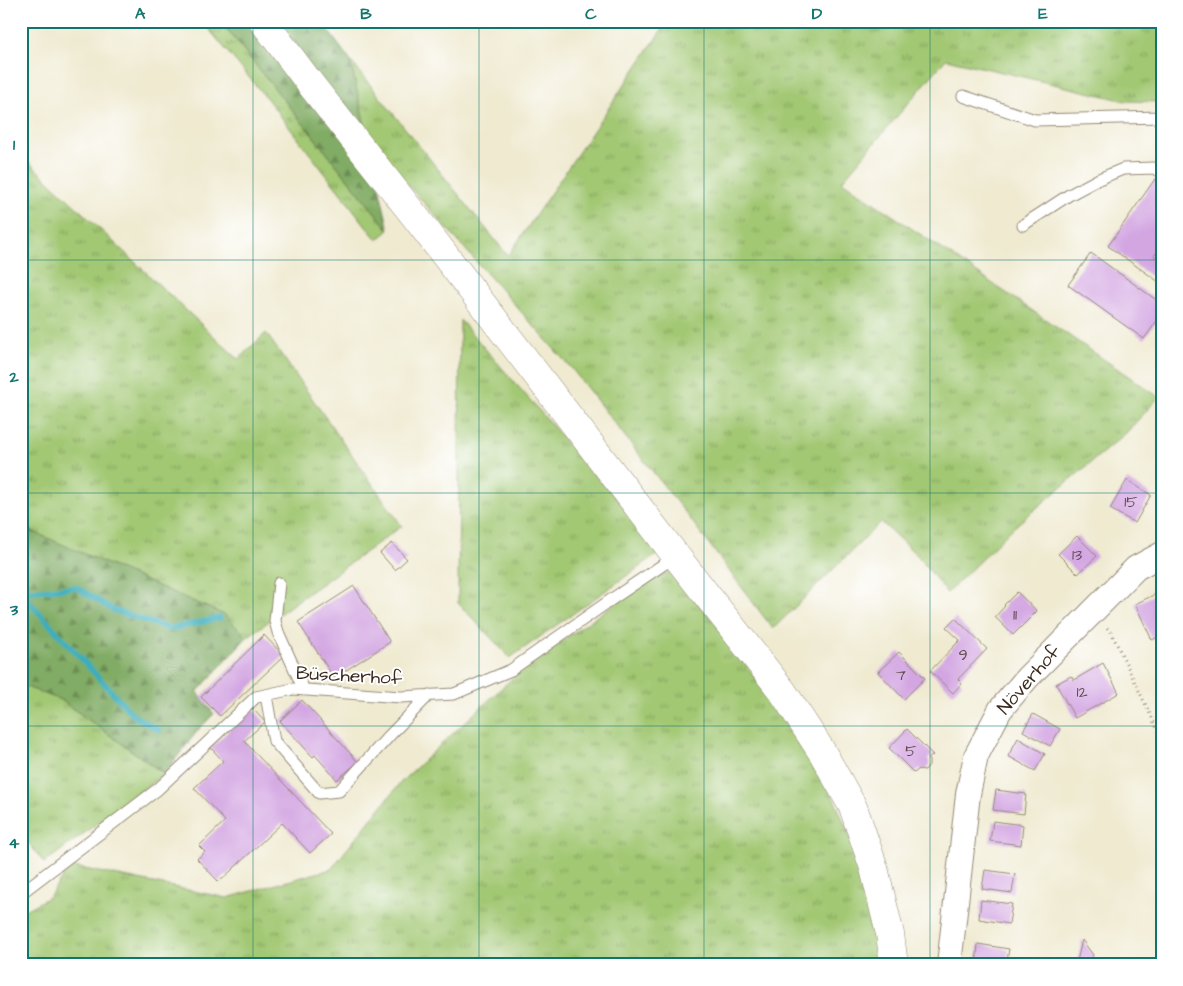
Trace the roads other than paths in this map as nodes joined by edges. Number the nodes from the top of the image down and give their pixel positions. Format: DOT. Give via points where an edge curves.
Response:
graph roads {
  1 [pos="263,21"];
  2 [pos="963,96"];
  3 [pos="1162,117"];
  4 [pos="1162,172"];
  5 [pos="1024,225"];
  6 [pos="1162,554"];
  7 [pos="676,556"];
  8 [pos="279,583"];
  9 [pos="304,690"];
  10 [pos="266,695"];
  11 [pos="429,696"];
  12 [pos="21,893"];
  13 [pos="894,965"];
  14 [pos="949,965"];
  1 -- 7 [label="main road"];
  2 -- 3 [label="lane" via="1035,120"];
  4 -- 5 [label="lane" via="1154,168 1123,169 1069,194"];
  6 -- 14 [label="street, Növerhof" via="1136,568 1028,678 1000,710 976,756 968,794"];
  7 -- 11 [label="lane, Büscherhof" via="511,670 454,694"];
  7 -- 13 [label="main road" via="783,692 822,752 852,807 874,868"];
  8 -- 9 [label="lane" via="275,621"];
  9 -- 10 [label="lane, Büscherhof"];
  9 -- 11 [label="lane, Büscherhof"];
  10 -- 11 [label="lane" via="274,741 319,793 339,791"];
  10 -- 12 [label="lane, Büscherhof" via="256,697 158,789"];
}
